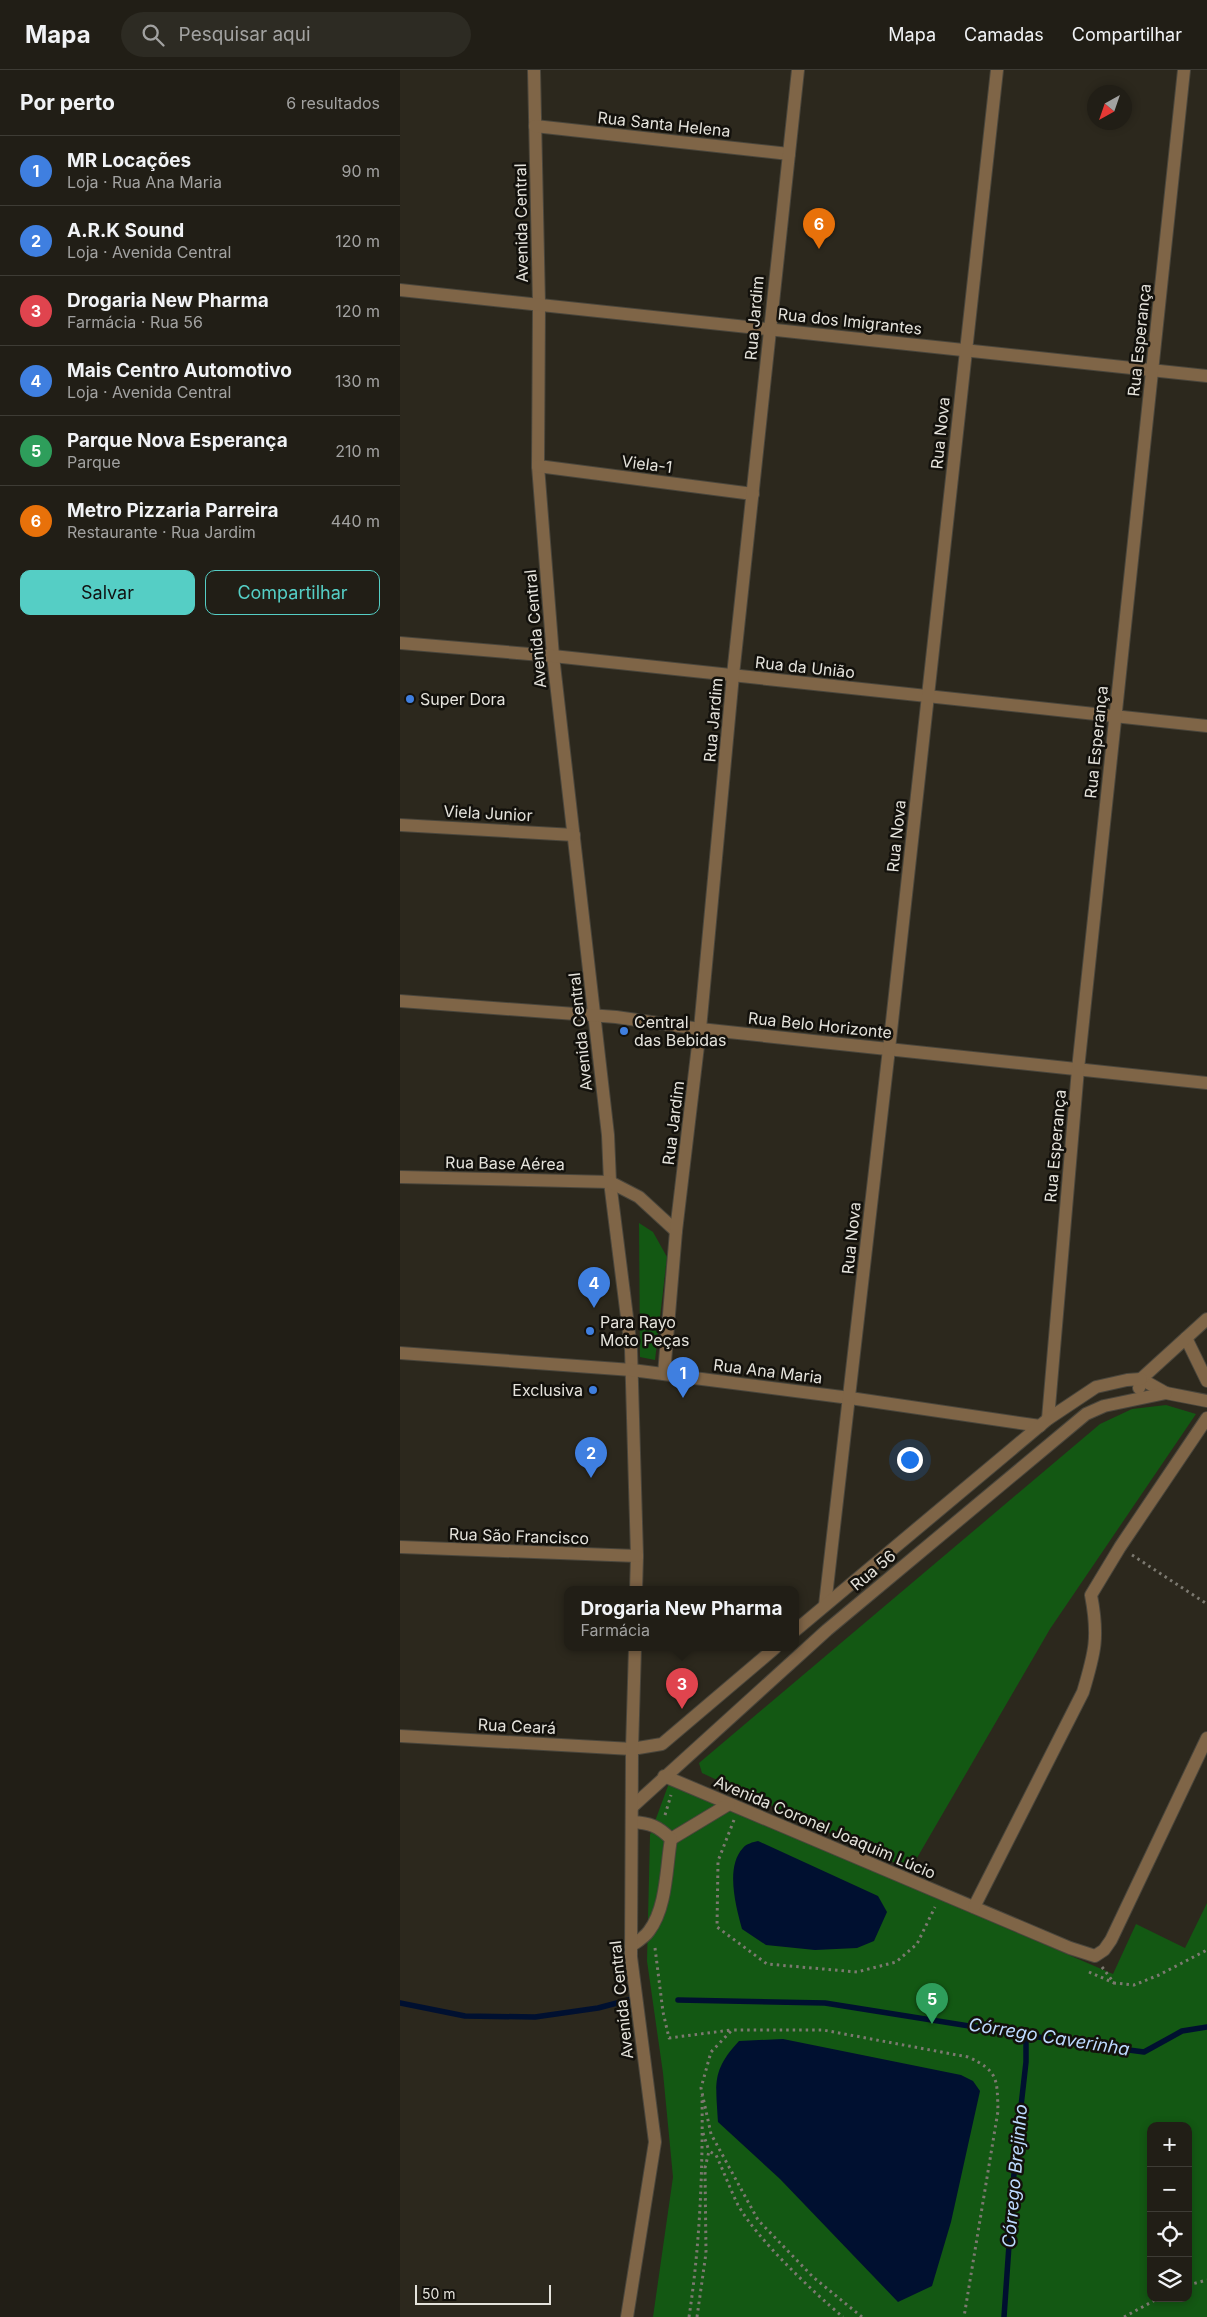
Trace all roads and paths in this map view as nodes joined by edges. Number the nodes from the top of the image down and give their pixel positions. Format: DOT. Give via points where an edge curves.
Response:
graph roads {
  1 [pos="534,70"];
  2 [pos="798,70"];
  3 [pos="997,70"];
  4 [pos="1184,70"];
  5 [pos="535,126"];
  6 [pos="789,154"];
  7 [pos="400,290"];
  8 [pos="538,304"];
  9 [pos="770,329"];
  10 [pos="965,350"];
  11 [pos="1152,370"];
  12 [pos="1207,376"];
  13 [pos="538,466"];
  14 [pos="752,494"];
  15 [pos="400,643"];
  16 [pos="553,656"];
  17 [pos="733,675"];
  18 [pos="927,696"];
  19 [pos="1116,716"];
  20 [pos="1207,726"];
  21 [pos="400,825"];
  22 [pos="574,834"];
  23 [pos="400,1001"];
  24 [pos="594,1015"];
  25 [pos="700,1029"];
  26 [pos="889,1049"];
  27 [pos="1078,1069"];
  28 [pos="1207,1083"];
  29 [pos="400,1177"];
  30 [pos="610,1182"];
  31 [pos="676,1231"];
  32 [pos="1207,1319"];
  33 [pos="1186,1338"];
  34 [pos="400,1353"];
  35 [pos="632,1370"];
  36 [pos="664,1374"];
  37 [pos="1141,1379"];
  38 [pos="1207,1381"];
  39 [pos="1166,1393"];
  40 [pos="850,1398"];
  41 [pos="1137,1399"];
  42 [pos="1207,1400"];
  43 [pos="1207,1418"];
  44 [pos="1044,1423"];
  45 [pos="1120,1547"];
  46 [pos="400,1548"];
  47 [pos="637,1556"];
  48 [pos="636,1586"];
  49 [pos="1207,1604"];
  50 [pos="825,1605"];
  51 [pos="799,1627"];
  52 [pos="635,1651"];
  53 [pos="771,1651"];
  54 [pos="400,1736"];
  55 [pos="1207,1738"];
  56 [pos="632,1750"];
  57 [pos="664,1776"];
  58 [pos="734,1806"];
  59 [pos="632,1807"];
  60 [pos="632,1822"];
  61 [pos="671,1840"];
  62 [pos="935,1905"];
  63 [pos="974,1907"];
  64 [pos="1207,1950"];
  65 [pos="631,1952"];
  66 [pos="1095,1956"];
  67 [pos="659,1987"];
  68 [pos="732,2030"];
  69 [pos="702,2088"];
  70 [pos="702,2130"];
  71 [pos="709,2151"];
  72 [pos="1207,2280"];
  73 [pos="1192,2284"];
  74 [pos="1152,2302"];
  75 [pos="627,2317"];
  76 [pos="689,2317"];
  77 [pos="697,2317"];
  78 [pos="843,2317"];
  79 [pos="862,2317"];
  80 [pos="964,2317"];
  81 [pos="1124,2317"];
  1 -- 5 [label="street, Avenida Central"];
  2 -- 6 [label="street, Rua Jardim"];
  3 -- 10 [label="street, Rua Nova"];
  4 -- 11 [label="street, Rua Esperança"];
  5 -- 6 [label="street, Rua Santa Helena"];
  5 -- 8 [label="street, Avenida Central"];
  6 -- 9 [label="street, Rua Jardim"];
  7 -- 8 [label="street, Rua dos Imigrantes"];
  8 -- 9 [label="street, Rua dos Imigrantes"];
  8 -- 13 [label="street, Avenida Central"];
  9 -- 10 [label="street, Rua dos Imigrantes"];
  9 -- 14 [label="street, Rua Jardim"];
  10 -- 11 [label="street, Rua dos Imigrantes"];
  10 -- 18 [label="street, Rua Nova"];
  11 -- 12 [label="street, Rua dos Imigrantes"];
  11 -- 19 [label="street, Rua Esperança"];
  13 -- 14 [label="street, Viela-1"];
  13 -- 16 [label="street, Avenida Central"];
  14 -- 17 [label="street, Rua Jardim"];
  15 -- 16 [label="street, Rua da União"];
  16 -- 17 [label="street, Rua da União"];
  16 -- 22 [label="street, Avenida Central"];
  17 -- 18 [label="street, Rua da União"];
  17 -- 25 [label="street, Rua Jardim"];
  18 -- 19 [label="street, Rua da União"];
  18 -- 26 [label="street, Rua Nova"];
  19 -- 20 [label="street, Rua da União"];
  19 -- 27 [label="street, Rua Esperança"];
  21 -- 22 [label="street, Viela Junior"];
  22 -- 24 [label="street, Avenida Central"];
  23 -- 24 [label="street, Rua Belo Horizonte"];
  24 -- 25 [label="street, Rua Belo Horizonte"];
  24 -- 30 [label="street, Avenida Central"];
  25 -- 26 [label="street, Rua Belo Horizonte"];
  25 -- 31 [label="street, Rua Jardim"];
  26 -- 27 [label="street, Rua Belo Horizonte"];
  26 -- 40 [label="street, Rua Nova"];
  27 -- 28 [label="street, Rua Belo Horizonte"];
  27 -- 44 [label="street, Rua Esperança"];
  29 -- 30 [label="street, Rua Base Aérea"];
  30 -- 31 [label="street" via="639,1197"];
  30 -- 35 [label="street, Avenida Central"];
  31 -- 36 [label="street, Rua Jardim"];
  32 -- 33 [label="street"];
  33 -- 37 [label="street"];
  33 -- 38 [label="street"];
  34 -- 35 [label="street, Rua Ana Maria"];
  35 -- 36 [label="street, Rua Ana Maria"];
  35 -- 47 [label="street, Avenida Central"];
  36 -- 40 [label="street, Rua Ana Maria"];
  37 -- 39 [label="street"];
  37 -- 41 [label="street"];
  37 -- 44 [label="street, Rua 56" via="1096,1387"];
  39 -- 41 [label="street"];
  39 -- 42 [label="street"];
  40 -- 44 [label="street, Rua Ana Maria"];
  40 -- 50 [label="street, Rua Nova"];
  41 -- 57 [label="street, Rua 56" via="1104,1406 1086,1414 827,1630"];
  43 -- 45 [label="street"];
  44 -- 50 [label="street, Rua 56"];
  45 -- 49 [label="path"];
  45 -- 63 [label="street" via="1091,1596 1097,1624 1094,1656 1083,1692"];
  46 -- 47 [label="street, Rua São Francisco"];
  47 -- 48 [label="street, Avenida Central"];
  50 -- 51 [label="street, Rua 56"];
  52 -- 56 [label="street, Avenida Central"];
  53 -- 56 [label="street" via="662,1744"];
  54 -- 56 [label="street, Rua Ceará"];
  55 -- 66 [label="street" via="1111,1940"];
  56 -- 59 [label="street, Avenida Central"];
  57 -- 58 [label="street, Avenida Coronel Joaquim Lúcio"];
  57 -- 59 [label="street, Rua 56"];
  58 -- 61 [label="street"];
  58 -- 62 [label="path" via="718,1861 717,1927 767,1964 857,1972 896,1962 917,1944"];
  58 -- 63 [label="street, Avenida Coronel Joaquim Lúcio"];
  59 -- 60 [label="street, Avenida Central"];
  60 -- 61 [label="street" via="650,1823"];
  60 -- 65 [label="street, Avenida Central"];
  61 -- 65 [label="street" via="655,1922"];
  63 -- 66 [label="street, Avenida Coronel Joaquim Lúcio"];
  64 -- 66 [label="path" via="1134,1985 1114,1983"];
  65 -- 75 [label="street, Avenida Central" via="655,2142"];
  67 -- 68 [label="path" via="669,2038"];
  68 -- 69 [label="path" via="711,2052"];
  68 -- 80 [label="path" via="823,2030 968,2058 985,2065 997,2081 998,2111"];
  69 -- 70 [label="path"];
  69 -- 79 [label="path" via="711,2134 758,2220 813,2277"];
  70 -- 71 [label="path"];
  70 -- 76 [label="path" via="694,2284"];
  71 -- 77 [label="path" via="705,2168 706,2253"];
  71 -- 78 [label="path" via="716,2155 739,2206 759,2234"];
  72 -- 73 [label="path"];
  74 -- 81 [label="path"];
}
